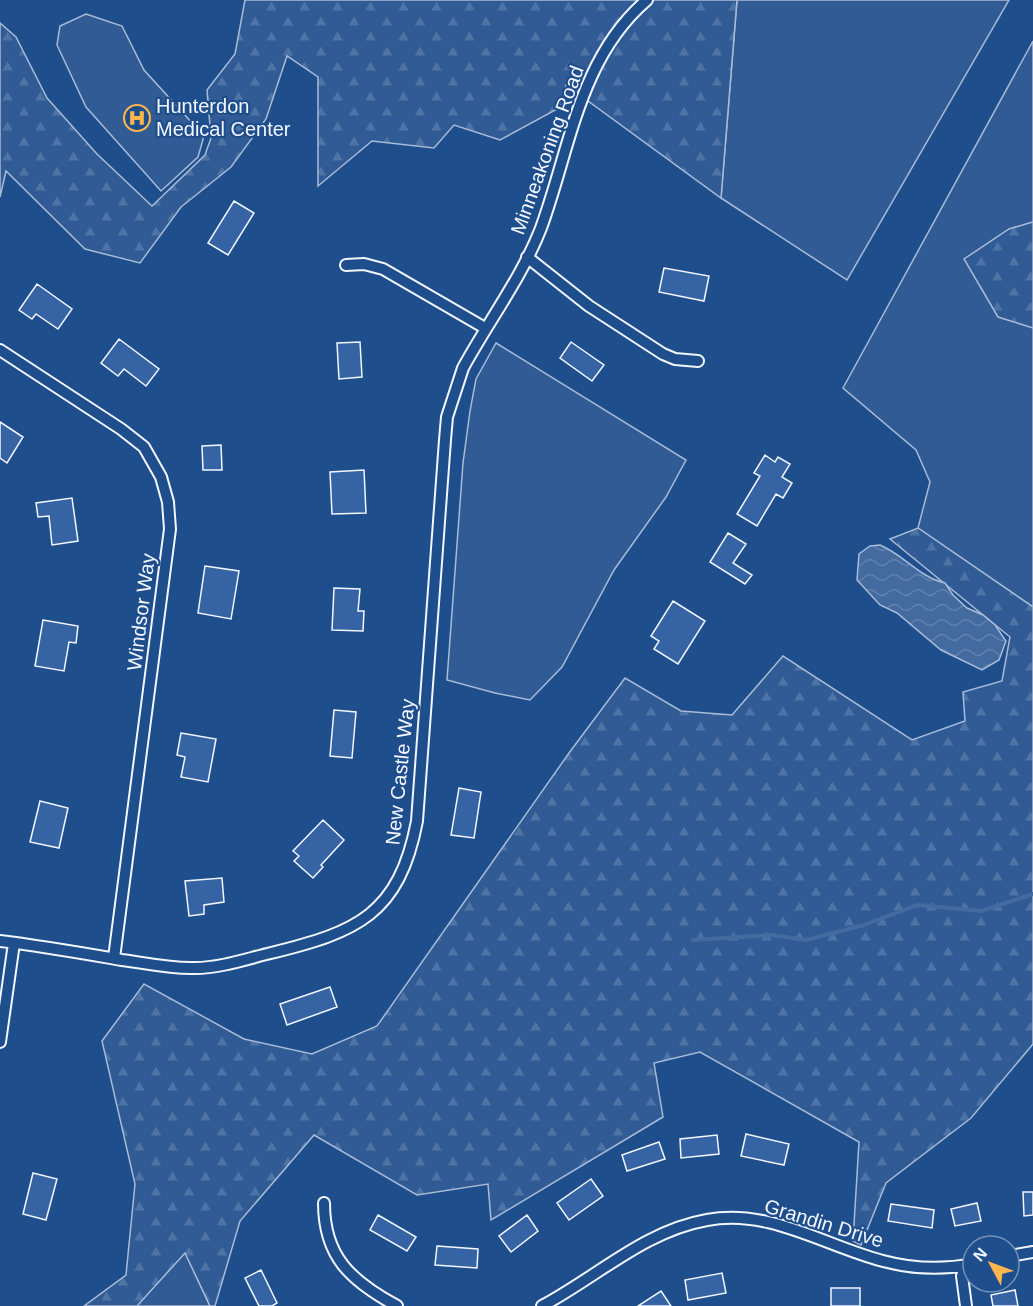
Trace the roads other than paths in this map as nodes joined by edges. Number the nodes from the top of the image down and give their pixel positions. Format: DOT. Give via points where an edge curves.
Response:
graph roads {
  1 [pos="647,0"];
  2 [pos="527,257"];
  3 [pos="346,265"];
  4 [pos="485,328"];
  5 [pos="0,350"];
  6 [pos="698,361"];
  7 [pos="0,941"];
  8 [pos="14,943"];
  9 [pos="114,958"];
  10 [pos="0,1042"];
  11 [pos="324,1203"];
  12 [pos="961,1265"];
  13 [pos="397,1306"];
  14 [pos="542,1306"];
  1 -- 2 [label="street, Minneakoning Road" via="621,27 588,82 540,229"];
  2 -- 4 [label="street, New Castle Way"];
  2 -- 6 [label="street" via="589,306 663,354"];
  3 -- 4 [label="street" via="383,268"];
  4 -- 9 [label="street, New Castle Way" via="463,368 447,417 417,821 411,854 396,886 359,924 298,946 219,966 195,968"];
  5 -- 9 [label="street, Windsor Way" via="144,447 161,477 168,502 170,529"];
  7 -- 8 [label="street, New Castle Way"];
  8 -- 9 [label="street, New Castle Way"];
  8 -- 10 [label="street"];
  11 -- 13 [label="street" via="324,1221 335,1256 361,1283"];
  12 -- 14 [label="street, Grandin Drive" via="903,1266 776,1224 718,1218 652,1239"];
}
